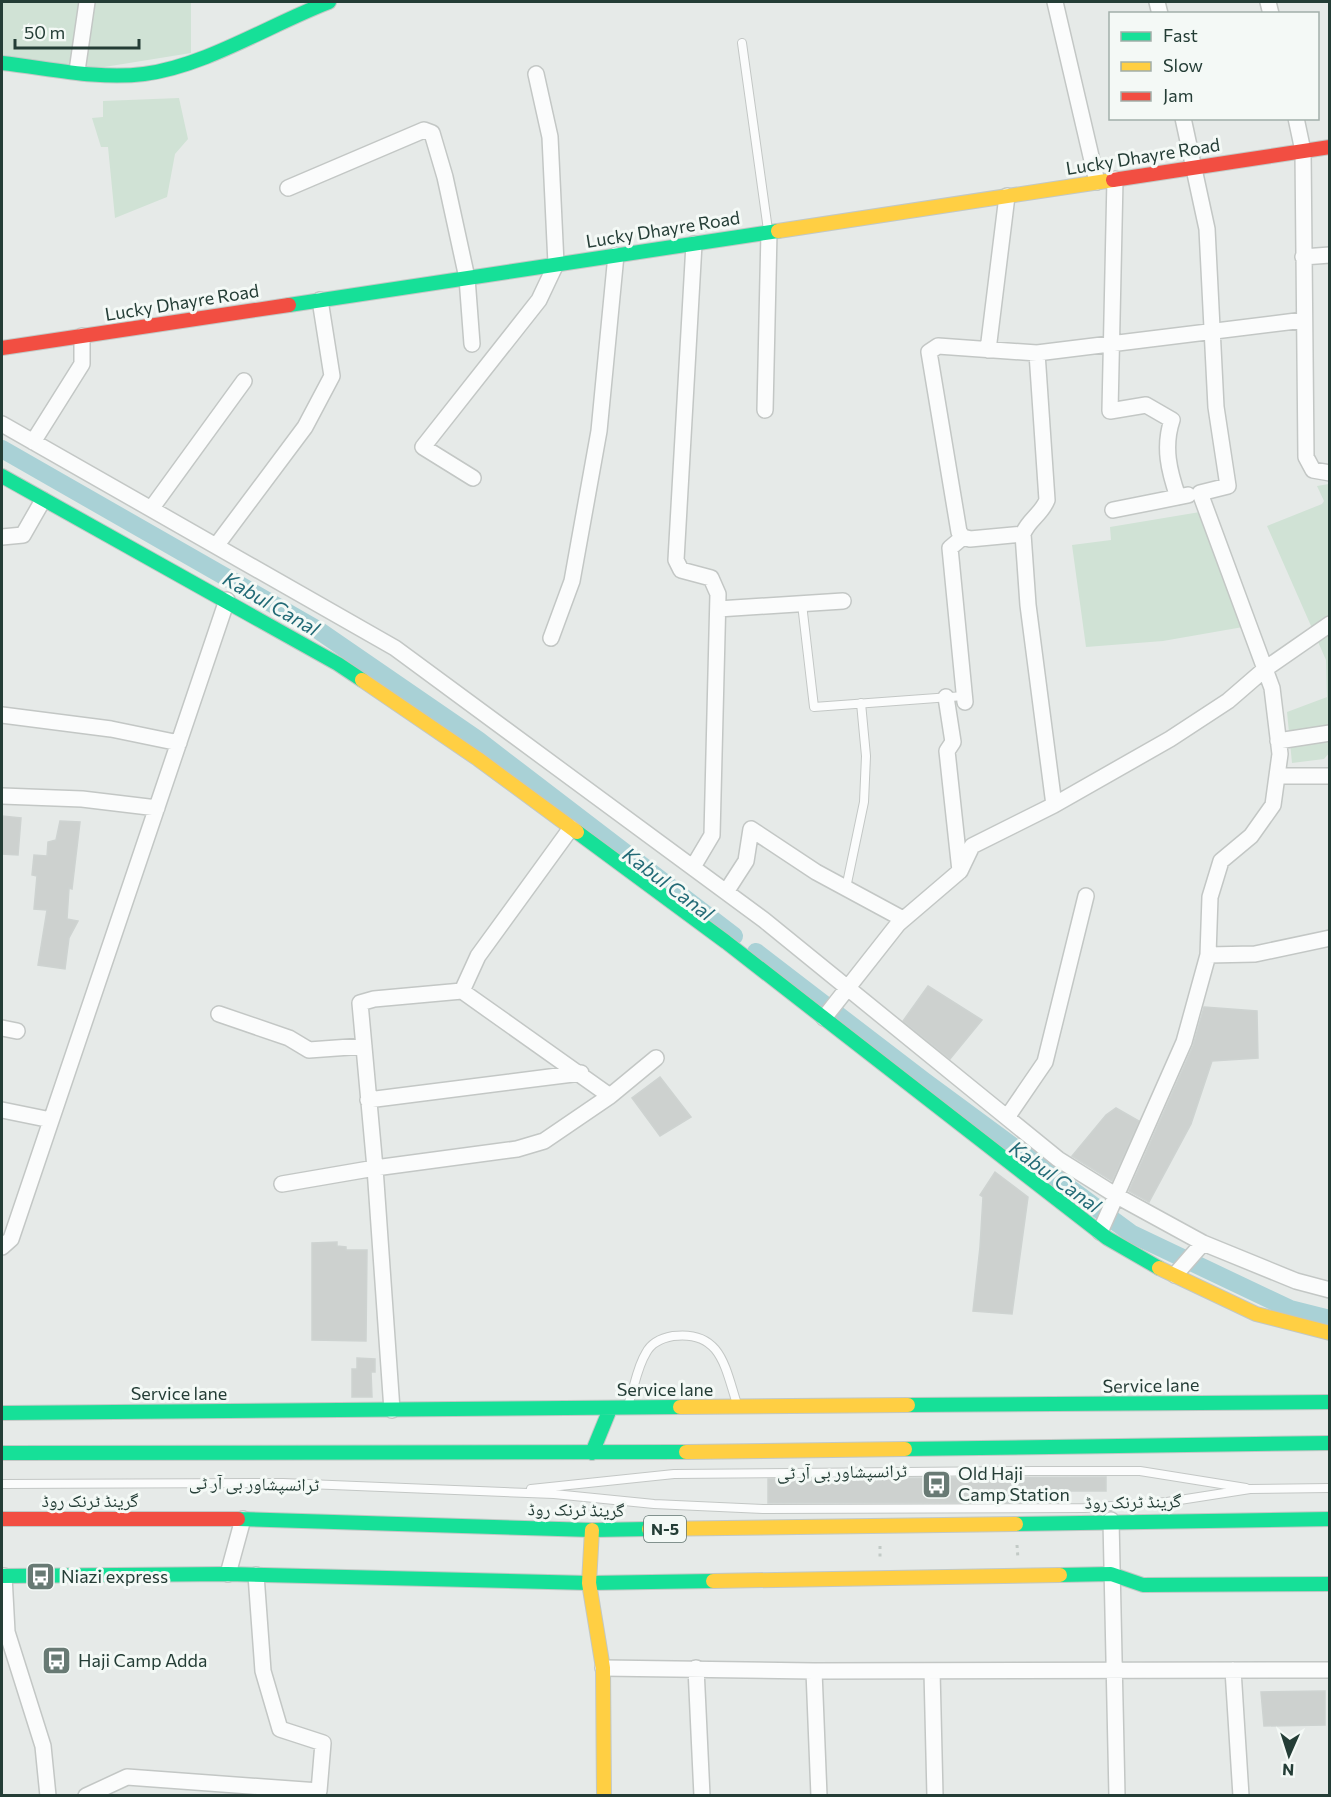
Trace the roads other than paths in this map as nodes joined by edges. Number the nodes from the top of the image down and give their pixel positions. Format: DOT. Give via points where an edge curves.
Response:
graph roads {
  1 [pos="87,2"];
  2 [pos="329,2"];
  3 [pos="1055,2"];
  4 [pos="742,43"];
  5 [pos="2,63"];
  6 [pos="77,71"];
  7 [pos="536,74"];
  8 [pos="1183,120"];
  9 [pos="1296,120"];
  10 [pos="1329,147"];
  11 [pos="1304,151"];
  12 [pos="1194,167"];
  13 [pos="1115,179"];
  14 [pos="1097,182"];
  15 [pos="288,188"];
  16 [pos="1006,196"];
  17 [pos="769,232"];
  18 [pos="694,243"];
  19 [pos="616,255"];
  20 [pos="1329,255"];
  21 [pos="1304,257"];
  22 [pos="556,264"];
  23 [pos="467,278"];
  24 [pos="320,300"];
  25 [pos="1304,320"];
  26 [pos="1212,332"];
  27 [pos="82,336"];
  28 [pos="472,344"];
  29 [pos="1110,344"];
  30 [pos="2,348"];
  31 [pos="988,350"];
  32 [pos="1037,353"];
  33 [pos="244,381"];
  34 [pos="765,410"];
  35 [pos="2,424"];
  36 [pos="33,442"];
  37 [pos="1329,473"];
  38 [pos="2,476"];
  39 [pos="473,478"];
  40 [pos="1200,493"];
  41 [pos="1178,497"];
  42 [pos="42,500"];
  43 [pos="152,509"];
  44 [pos="1113,510"];
  45 [pos="1023,534"];
  46 [pos="2,537"];
  47 [pos="963,537"];
  48 [pos="216,546"];
  49 [pos="227,600"];
  50 [pos="843,601"];
  51 [pos="802,604"];
  52 [pos="718,609"];
  53 [pos="1329,624"];
  54 [pos="551,638"];
  55 [pos="1265,669"];
  56 [pos="946,697"];
  57 [pos="965,699"];
  58 [pos="861,703"];
  59 [pos="2,715"];
  60 [pos="1329,733"];
  61 [pos="1278,741"];
  62 [pos="179,743"];
  63 [pos="1277,776"];
  64 [pos="1329,776"];
  65 [pos="2,796"];
  66 [pos="1054,805"];
  67 [pos="157,808"];
  68 [pos="570,828"];
  69 [pos="693,867"];
  70 [pos="960,871"];
  71 [pos="846,888"];
  72 [pos="726,892"];
  73 [pos="1086,896"];
  74 [pos="903,919"];
  75 [pos="1329,938"];
  76 [pos="1208,955"];
  77 [pos="847,989"];
  78 [pos="462,991"];
  79 [pos="219,1014"];
  80 [pos="824,1018"];
  81 [pos="2,1028"];
  82 [pos="17,1031"];
  83 [pos="364,1046"];
  84 [pos="656,1059"];
  85 [pos="581,1073"];
  86 [pos="610,1096"];
  87 [pos="368,1100"];
  88 [pos="2,1110"];
  89 [pos="1008,1116"];
  90 [pos="51,1120"];
  91 [pos="375,1168"];
  92 [pos="282,1184"];
  93 [pos="1115,1199"];
  94 [pos="1101,1230"];
  95 [pos="1201,1245"];
  96 [pos="2,1247"];
  97 [pos="1178,1271"];
  98 [pos="1329,1290"];
  99 [pos="1329,1333"];
  100 [pos="1329,1402"];
  101 [pos="628,1408"];
  102 [pos="739,1408"];
  103 [pos="610,1409"];
  104 [pos="392,1410"];
  105 [pos="2,1413"];
  106 [pos="1329,1443"];
  107 [pos="2,1453"];
  108 [pos="592,1453"];
  109 [pos="2,1484"];
  110 [pos="1329,1488"];
  111 [pos="1250,1489"];
  112 [pos="506,1491"];
  113 [pos="2,1518"];
  114 [pos="243,1519"];
  115 [pos="1329,1519"];
  116 [pos="1111,1520"];
  117 [pos="592,1530"];
  118 [pos="228,1574"];
  119 [pos="256,1575"];
  120 [pos="1111,1575"];
  121 [pos="3,1576"];
  122 [pos="589,1583"];
  123 [pos="1329,1584"];
  124 [pos="603,1668"];
  125 [pos="696,1668"];
  126 [pos="1113,1670"];
  127 [pos="1233,1670"];
  128 [pos="1329,1670"];
  129 [pos="814,1671"];
  130 [pos="932,1671"];
  131 [pos="176,1788"];
  132 [pos="48,1796"];
  133 [pos="86,1796"];
  134 [pos="604,1796"];
  135 [pos="702,1796"];
  136 [pos="819,1796"];
  137 [pos="935,1796"];
  138 [pos="1118,1796"];
  139 [pos="1241,1796"];
  1 -- 6 [label="street"];
  2 -- 6 [label="main road" via="179,65 131,75"];
  3 -- 14 [label="street"];
  4 -- 17 [label="lane"];
  5 -- 6 [label="main road"];
  7 -- 22 [label="street" via="550,137"];
  8 -- 12 [label="street"];
  9 -- 11 [label="street"];
  10 -- 11 [label="main road, Lucky Dhayre Road"];
  11 -- 12 [label="main road, Lucky Dhayre Road"];
  11 -- 21 [label="street"];
  12 -- 13 [label="main road, Lucky Dhayre Road"];
  12 -- 26 [label="street" via="1207,229"];
  13 -- 14 [label="main road, Lucky Dhayre Road"];
  13 -- 29 [label="street"];
  14 -- 16 [label="main road, Lucky Dhayre Road"];
  15 -- 23 [label="street" via="424,130 432,133 446,177"];
  16 -- 17 [label="main road, Lucky Dhayre Road"];
  16 -- 31 [label="street"];
  17 -- 18 [label="main road, Lucky Dhayre Road"];
  17 -- 34 [label="street"];
  18 -- 19 [label="main road, Lucky Dhayre Road"];
  18 -- 52 [label="street" via="676,560 681,570 711,578 718,594"];
  19 -- 22 [label="main road, Lucky Dhayre Road"];
  19 -- 54 [label="street" via="599,431 572,580"];
  20 -- 21 [label="street"];
  21 -- 25 [label="street"];
  22 -- 23 [label="main road, Lucky Dhayre Road"];
  22 -- 39 [label="street" via="539,300 423,447"];
  23 -- 24 [label="main road, Lucky Dhayre Road"];
  23 -- 28 [label="street"];
  24 -- 27 [label="main road, Lucky Dhayre Road"];
  24 -- 48 [label="street" via="332,376 305,427"];
  25 -- 26 [label="street"];
  25 -- 37 [label="street" via="1306,457 1313,470"];
  26 -- 29 [label="street"];
  26 -- 40 [label="street" via="1216,407 1228,486"];
  27 -- 30 [label="main road, Lucky Dhayre Road"];
  27 -- 36 [label="street" via="82,364"];
  29 -- 32 [label="street"];
  29 -- 41 [label="street" via="1110,411 1146,405 1172,420 1167,436 1168,468"];
  31 -- 32 [label="street"];
  31 -- 47 [label="street" via="938,346 929,352 959,532"];
  32 -- 45 [label="street" via="1047,500 1043,511 1026,525"];
  33 -- 43 [label="street"];
  35 -- 36 [label="street"];
  36 -- 43 [label="street"];
  38 -- 42 [label="main road"];
  40 -- 41 [label="street"];
  40 -- 55 [label="street"];
  41 -- 44 [label="street"];
  42 -- 46 [label="street" via="23,535"];
  42 -- 49 [label="main road"];
  43 -- 48 [label="street"];
  45 -- 47 [label="street"];
  45 -- 66 [label="street" via="1028,605"];
  47 -- 57 [label="street" via="950,548"];
  48 -- 69 [label="street" via="395,648"];
  49 -- 62 [label="street"];
  49 -- 68 [label="main road" via="338,664 478,759"];
  50 -- 51 [label="street"];
  51 -- 52 [label="street"];
  51 -- 58 [label="lane" via="814,707"];
  52 -- 69 [label="street" via="712,835"];
  53 -- 55 [label="street"];
  55 -- 61 [label="street" via="1272,688"];
  55 -- 66 [label="street" via="1228,701 1170,740"];
  56 -- 57 [label="lane"];
  56 -- 58 [label="lane"];
  56 -- 70 [label="street" via="953,742 947,751"];
  58 -- 71 [label="lane" via="866,756 864,802"];
  59 -- 62 [label="street" via="111,729"];
  60 -- 61 [label="street"];
  61 -- 63 [label="street"];
  62 -- 67 [label="street"];
  63 -- 64 [label="street"];
  63 -- 76 [label="street" via="1273,806 1251,836 1221,861 1210,897"];
  65 -- 67 [label="street" via="82,799"];
  66 -- 70 [label="street" via="972,846"];
  67 -- 90 [label="street"];
  68 -- 78 [label="street" via="478,956"];
  68 -- 80 [label="main road"];
  69 -- 72 [label="street"];
  70 -- 74 [label="street"];
  71 -- 72 [label="street" via="752,829 746,861"];
  71 -- 74 [label="street"];
  72 -- 77 [label="street"];
  73 -- 89 [label="street" via="1045,1062"];
  74 -- 77 [label="street"];
  75 -- 76 [label="street" via="1255,954"];
  76 -- 93 [label="street" via="1184,1042"];
  77 -- 80 [label="street"];
  77 -- 89 [label="street"];
  78 -- 83 [label="street" via="360,1003"];
  78 -- 85 [label="street"];
  79 -- 83 [label="street" via="289,1038 309,1050"];
  80 -- 94 [label="main road"];
  81 -- 82 [label="street"];
  83 -- 87 [label="street"];
  84 -- 86 [label="street"];
  85 -- 86 [label="street"];
  85 -- 87 [label="street"];
  86 -- 91 [label="street" via="544,1141 517,1149"];
  87 -- 91 [label="street"];
  88 -- 90 [label="street"];
  89 -- 93 [label="street" via="1058,1159"];
  90 -- 96 [label="street" via="11,1239"];
  91 -- 92 [label="street"];
  91 -- 104 [label="street"];
  93 -- 94 [label="street"];
  93 -- 95 [label="street"];
  94 -- 97 [label="main road"];
  95 -- 97 [label="street"];
  95 -- 98 [label="street"];
  97 -- 99 [label="main road" via="1256,1314"];
  100 -- 102 [label="main road, Service lane"];
  101 -- 102 [label="main road, Service lane"];
  101 -- 102 [label="lane" via="646,1353 656,1342 682,1335 714,1345"];
  101 -- 103 [label="main road, Service lane"];
  103 -- 104 [label="main road, Service lane"];
  103 -- 108 [label="main road"];
  104 -- 105 [label="main road, Service lane"];
  106 -- 108 [label="main road"];
  107 -- 108 [label="main road"];
  109 -- 112 [label="lane, ٹرانسپشاور بی آر ٹی" via="283,1483"];
  110 -- 111 [label="lane, ٹرانسپشاور بی آر ٹی"];
  111 -- 112 [label="lane, ٹرانسپشاور بی آر ٹی" via="1167,1502 1049,1508 717,1508"];
  111 -- 112 [label="lane, ٹرانسپشاور بی آر ٹی" via="1140,1471 970,1471 674,1474"];
  113 -- 114 [label="main road, گرینڈ ٹرنک روڈ / N-5"];
  114 -- 117 [label="main road, گرینڈ ٹرنک روڈ / N-5"];
  114 -- 118 [label="street"];
  115 -- 116 [label="main road, گرینڈ ٹرنک روڈ / N-5"];
  116 -- 117 [label="main road, گرینڈ ٹرنک روڈ / N-5"];
  116 -- 120 [label="street"];
  117 -- 122 [label="main road"];
  118 -- 119 [label="main road"];
  118 -- 121 [label="main road"];
  119 -- 122 [label="main road"];
  119 -- 131 [label="street" via="263,1671 274,1710 280,1729 323,1743 319,1791"];
  120 -- 122 [label="main road"];
  120 -- 123 [label="main road" via="1143,1585"];
  120 -- 126 [label="street"];
  121 -- 132 [label="street" via="7,1632 43,1746"];
  122 -- 124 [label="main road"];
  124 -- 125 [label="street"];
  124 -- 134 [label="main road"];
  125 -- 129 [label="street"];
  125 -- 135 [label="street"];
  126 -- 127 [label="street"];
  126 -- 130 [label="street"];
  126 -- 138 [label="street"];
  127 -- 128 [label="street"];
  127 -- 139 [label="street"];
  129 -- 130 [label="street"];
  129 -- 136 [label="street"];
  130 -- 137 [label="street"];
  131 -- 133 [label="street" via="126,1777"];
}
